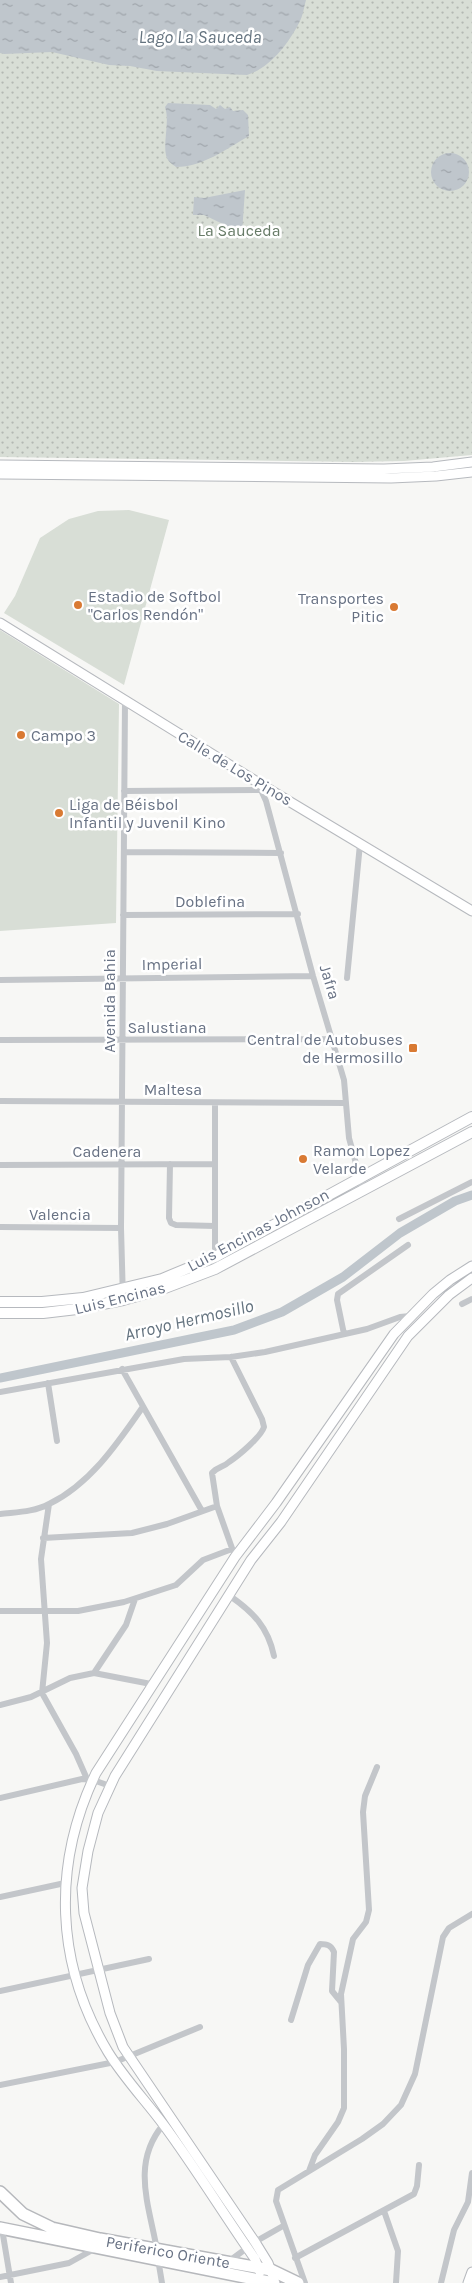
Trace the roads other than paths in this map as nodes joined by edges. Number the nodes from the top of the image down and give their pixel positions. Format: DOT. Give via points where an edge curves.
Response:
graph roads {
  1 [pos="472,462"];
  2 [pos="0,465"];
  3 [pos="472,472"];
  4 [pos="0,474"];
  5 [pos="0,623"];
  6 [pos="125,701"];
  7 [pos="262,788"];
  8 [pos="124,791"];
  9 [pos="360,844"];
  10 [pos="124,852"];
  11 [pos="281,853"];
  12 [pos="472,911"];
  13 [pos="298,914"];
  14 [pos="122,915"];
  15 [pos="313,976"];
  16 [pos="122,978"];
  17 [pos="347,978"];
  18 [pos="0,980"];
  19 [pos="334,1039"];
  20 [pos="0,1040"];
  21 [pos="123,1041"];
  22 [pos="0,1101"];
  23 [pos="122,1102"];
  24 [pos="216,1102"];
  25 [pos="346,1103"];
  26 [pos="472,1117"];
  27 [pos="472,1132"];
  28 [pos="123,1164"];
  29 [pos="170,1164"];
  30 [pos="215,1164"];
  31 [pos="0,1165"];
  32 [pos="358,1177"];
  33 [pos="472,1182"];
  34 [pos="363,1189"];
  35 [pos="399,1219"];
  36 [pos="215,1226"];
  37 [pos="0,1227"];
  38 [pos="121,1228"];
  39 [pos="408,1245"];
  40 [pos="215,1257"];
  41 [pos="472,1266"];
  42 [pos="216,1269"];
  43 [pos="472,1278"];
  44 [pos="124,1289"];
  45 [pos="472,1298"];
  46 [pos="123,1300"];
  47 [pos="0,1302"];
  48 [pos="462,1304"];
  49 [pos="0,1313"];
  50 [pos="410,1316"];
  51 [pos="344,1334"];
  52 [pos="231,1357"];
  53 [pos="122,1370"];
  54 [pos="48,1383"];
  55 [pos="0,1392"];
  56 [pos="142,1408"];
  57 [pos="56,1441"];
  58 [pos="311,1453"];
  59 [pos="324,1461"];
  60 [pos="49,1504"];
  61 [pos="217,1506"];
  62 [pos="202,1511"];
  63 [pos="0,1514"];
  64 [pos="43,1538"];
  65 [pos="233,1553"];
  66 [pos="230,1596"];
  67 [pos="135,1599"];
  68 [pos="0,1611"];
  69 [pos="44,1612"];
  70 [pos="274,1656"];
  71 [pos="94,1673"];
  72 [pos="151,1684"];
  73 [pos="42,1693"];
  74 [pos="0,1705"];
  75 [pos="377,1766"];
  76 [pos="90,1780"];
  77 [pos="110,1786"];
  78 [pos="0,1798"];
  79 [pos="65,1883"];
  80 [pos="0,1897"];
  81 [pos="472,1914"];
  82 [pos="149,1959"];
  83 [pos="99,1971"];
  84 [pos="75,1976"];
  85 [pos="0,1991"];
  86 [pos="341,2002"];
  87 [pos="291,2020"];
  88 [pos="200,2027"];
  89 [pos="130,2058"];
  90 [pos="115,2062"];
  91 [pos="0,2084"];
  92 [pos="163,2125"];
  93 [pos="419,2165"];
  94 [pos="309,2171"];
  95 [pos="472,2173"];
  96 [pos="0,2192"];
  97 [pos="384,2211"];
  98 [pos="283,2226"];
  99 [pos="1,2229"];
  100 [pos="255,2242"];
  101 [pos="96,2248"];
  102 [pos="247,2248"];
  103 [pos="158,2254"];
  104 [pos="295,2258"];
  105 [pos="228,2262"];
  106 [pos="265,2269"];
  107 [pos="472,2272"];
  108 [pos="10,2275"];
  109 [pos="0,2277"];
  110 [pos="269,2282"];
  111 [pos="12,2283"];
  112 [pos="162,2283"];
  113 [pos="298,2283"];
  114 [pos="305,2283"];
  115 [pos="396,2283"];
  116 [pos="441,2283"];
  117 [pos="468,2283"];
  1 -- 2 [label="street" via="384,469"];
  3 -- 4 [label="street" via="391,478"];
  5 -- 6 [label="street, Calle de Los Pinos"];
  6 -- 7 [label="street, Calle de Los Pinos"];
  6 -- 8 [label="street, Avenida Bahia"];
  7 -- 8 [label="street"];
  7 -- 9 [label="street, Calle de Los Pinos"];
  7 -- 11 [label="street, Jafra"];
  8 -- 10 [label="street, Avenida Bahia"];
  9 -- 12 [label="street, Calle de Los Pinos"];
  9 -- 17 [label="street"];
  10 -- 11 [label="street"];
  10 -- 14 [label="street, Avenida Bahia"];
  11 -- 13 [label="street, Jafra"];
  13 -- 14 [label="street, Doblefina"];
  13 -- 15 [label="street, Jafra"];
  14 -- 16 [label="street, Avenida Bahia"];
  15 -- 16 [label="street, Imperial"];
  15 -- 19 [label="street, Jafra"];
  16 -- 18 [label="street, Imperial"];
  16 -- 21 [label="street, Avenida Bahia"];
  19 -- 21 [label="street, Salustiana"];
  19 -- 25 [label="street, Jafra"];
  20 -- 21 [label="street, Salustiana"];
  21 -- 23 [label="street, Avenida Bahia"];
  22 -- 23 [label="street, Maltesa"];
  23 -- 24 [label="street, Maltesa"];
  23 -- 28 [label="street, Avenida Bahia"];
  24 -- 25 [label="street, Maltesa"];
  24 -- 30 [label="street"];
  25 -- 32 [label="street, Jafra" via="349,1138"];
  26 -- 32 [label="main road, Luis Encinas Johnson"];
  27 -- 34 [label="main road, Luis Encinas"];
  28 -- 29 [label="street, Cadenera"];
  28 -- 31 [label="street, Cadenera"];
  28 -- 38 [label="street, Avenida Bahia"];
  29 -- 30 [label="street, Cadenera"];
  29 -- 36 [label="street" via="171,1223"];
  30 -- 36 [label="street"];
  32 -- 34 [label="street, Jafra"];
  32 -- 40 [label="main road, Luis Encinas Johnson"];
  33 -- 35 [label="street"];
  34 -- 42 [label="main road, Luis Encinas"];
  36 -- 40 [label="street"];
  37 -- 38 [label="street, Valencia"];
  38 -- 44 [label="street, Avenida Bahia"];
  39 -- 51 [label="street" via="338,1294"];
  40 -- 42 [label="street"];
  40 -- 44 [label="main road, Luis Encinas Johnson" via="162,1279"];
  41 -- 50 [label="street" via="450,1280"];
  42 -- 46 [label="main road, Luis Encinas"];
  43 -- 59 [label="street" via="415,1326"];
  44 -- 46 [label="street, Avenida Bahia"];
  44 -- 47 [label="main road, Luis Encinas Johnson" via="83,1298"];
  45 -- 48 [label="street"];
  46 -- 49 [label="main road, Luis Encinas" via="43,1313"];
  50 -- 51 [label="street"];
  50 -- 58 [label="street" via="374,1361"];
  51 -- 52 [label="street"];
  52 -- 53 [label="street" via="184,1359"];
  52 -- 61 [label="street" via="264,1427 230,1462 212,1473"];
  53 -- 54 [label="street"];
  53 -- 56 [label="street"];
  54 -- 55 [label="street"];
  54 -- 57 [label="street"];
  56 -- 60 [label="street" via="101,1463"];
  56 -- 62 [label="street"];
  58 -- 59 [label="street"];
  58 -- 65 [label="street" via="276,1503"];
  59 -- 66 [label="street" via="252,1560"];
  60 -- 63 [label="street"];
  60 -- 64 [label="street"];
  61 -- 62 [label="street"];
  61 -- 65 [label="street"];
  62 -- 64 [label="street" via="132,1533"];
  64 -- 69 [label="street"];
  65 -- 67 [label="street" via="203,1560 176,1585"];
  65 -- 72 [label="street"];
  66 -- 70 [label="street" via="250,1610 262,1624"];
  66 -- 77 [label="street"];
  67 -- 69 [label="street" via="78,1611"];
  67 -- 71 [label="street" via="126,1625"];
  68 -- 69 [label="street"];
  69 -- 73 [label="street" via="47,1643"];
  71 -- 72 [label="street"];
  71 -- 73 [label="street" via="70,1678"];
  72 -- 76 [label="street"];
  73 -- 74 [label="street"];
  73 -- 76 [label="street"];
  75 -- 86 [label="street" via="365,1796 363,1812 369,1910 366,1922 353,1939"];
  76 -- 77 [label="street"];
  76 -- 78 [label="street"];
  76 -- 79 [label="street"];
  77 -- 83 [label="street" via="88,1851 82,1888 84,1913"];
  79 -- 80 [label="street"];
  79 -- 84 [label="street" via="66,1929"];
  81 -- 94 [label="street" via="449,1928 441,1943 415,2074 401,2105 383,2124"];
  82 -- 83 [label="street"];
  83 -- 84 [label="street"];
  83 -- 89 [label="street" via="113,2024"];
  84 -- 85 [label="street"];
  84 -- 90 [label="street" via="89,2016"];
  86 -- 87 [label="street" via="334,1996 331,1986 334,1952 332,1947 320,1944 308,1964"];
  86 -- 94 [label="street" via="344,2108 315,2155"];
  88 -- 89 [label="street"];
  89 -- 90 [label="street"];
  89 -- 100 [label="street"];
  90 -- 91 [label="street"];
  90 -- 92 [label="street"];
  92 -- 102 [label="street"];
  92 -- 103 [label="street" via="149,2145 144,2170"];
  93 -- 97 [label="street" via="414,2194"];
  94 -- 98 [label="street" via="278,2190 276,2201"];
  95 -- 116 [label="street" via="468,2202 454,2230"];
  96 -- 103 [label="highway, Periferico Oriente" via="37,2222"];
  97 -- 104 [label="street"];
  97 -- 115 [label="street" via="398,2251"];
  98 -- 100 [label="street"];
  98 -- 104 [label="street"];
  99 -- 101 [label="highway, Periferico Oriente"];
  99 -- 108 [label="street"];
  100 -- 102 [label="street"];
  100 -- 106 [label="street"];
  101 -- 103 [label="highway, Periferico Oriente"];
  101 -- 108 [label="street" via="69,2263"];
  102 -- 105 [label="street"];
  102 -- 106 [label="street"];
  103 -- 105 [label="highway, Periferico Oriente"];
  103 -- 110 [label="highway, Periferico Oriente"];
  103 -- 112 [label="street"];
  104 -- 114 [label="street"];
  105 -- 106 [label="highway, Periferico Oriente"];
  106 -- 110 [label="street"];
  106 -- 113 [label="highway, Periferico Oriente"];
  107 -- 117 [label="street"];
  108 -- 109 [label="street"];
  108 -- 111 [label="street"];
}
